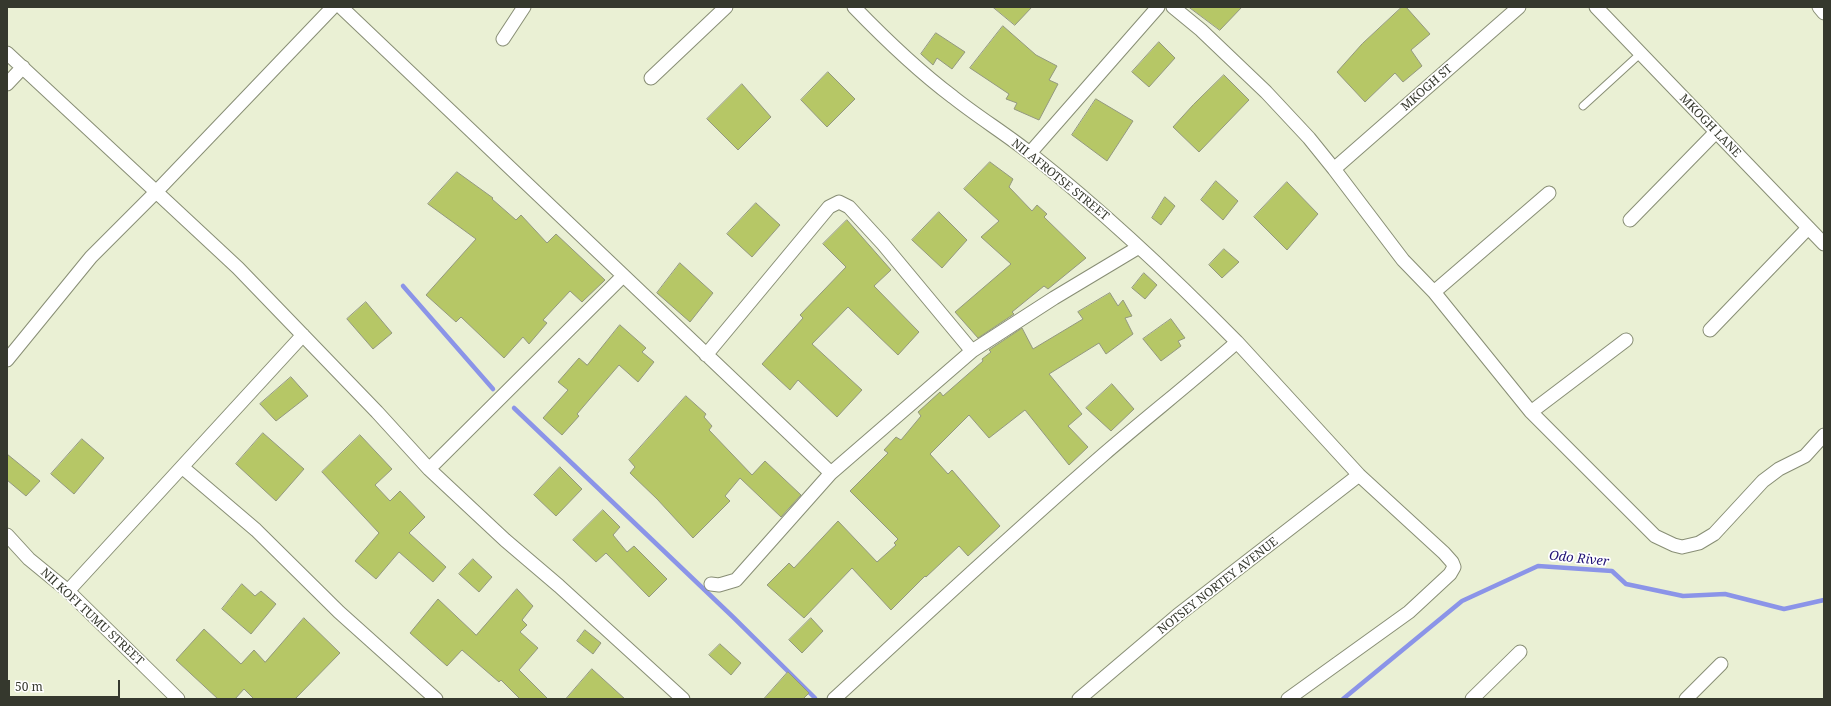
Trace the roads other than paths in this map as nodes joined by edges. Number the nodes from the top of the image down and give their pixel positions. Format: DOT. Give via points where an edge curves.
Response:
graph roads {
  1 [pos="333,7"];
  2 [pos="342,7"];
  3 [pos="524,7"];
  4 [pos="726,7"];
  5 [pos="854,7"];
  6 [pos="1158,7"];
  7 [pos="1173,7"];
  8 [pos="1519,7"];
  9 [pos="1596,7"];
  10 [pos="1819,7"];
  11 [pos="1824,13"];
  12 [pos="503,39"];
  13 [pos="7,53"];
  14 [pos="1641,53"];
  15 [pos="23,67"];
  16 [pos="652,78"];
  17 [pos="7,84"];
  18 [pos="1583,106"];
  19 [pos="1716,132"];
  20 [pos="1030,154"];
  21 [pos="1334,169"];
  22 [pos="156,192"];
  23 [pos="1549,194"];
  24 [pos="1630,220"];
  25 [pos="1808,228"];
  26 [pos="1824,244"];
  27 [pos="1139,247"];
  28 [pos="623,276"];
  29 [pos="1434,292"];
  30 [pos="1710,330"];
  31 [pos="303,335"];
  32 [pos="1626,340"];
  33 [pos="1237,342"];
  34 [pos="972,351"];
  35 [pos="706,355"];
  36 [pos="7,360"];
  37 [pos="1531,412"];
  38 [pos="1824,435"];
  39 [pos="182,467"];
  40 [pos="429,469"];
  41 [pos="831,473"];
  42 [pos="1358,475"];
  43 [pos="7,536"];
  44 [pos="711,584"];
  45 [pos="68,591"];
  46 [pos="1520,652"];
  47 [pos="1721,664"];
  48 [pos="178,699"];
  49 [pos="436,699"];
  50 [pos="684,699"];
  51 [pos="834,699"];
  52 [pos="1079,699"];
  53 [pos="1288,699"];
  54 [pos="1472,699"];
  55 [pos="1686,699"];
  1 -- 22 [label="street"];
  2 -- 28 [label="street"];
  3 -- 12 [label="street"];
  4 -- 16 [label="street"];
  5 -- 20 [label="street, NII AFROTSE STREET" via="952,97"];
  6 -- 20 [label="street"];
  7 -- 21 [label="street" via="1266,92"];
  8 -- 21 [label="street, MKOGH ST"];
  9 -- 14 [label="street, MKOGH LANE"];
  10 -- 11 [label="street"];
  13 -- 15 [label="street"];
  14 -- 18 [label="lane"];
  14 -- 19 [label="street, MKOGH LANE"];
  15 -- 17 [label="street"];
  15 -- 22 [label="street"];
  19 -- 24 [label="street"];
  19 -- 25 [label="street, MKOGH LANE"];
  20 -- 27 [label="street, NII AFROTSE STREET" via="1086,199"];
  21 -- 29 [label="street" via="1403,260"];
  22 -- 31 [label="street" via="238,268"];
  22 -- 36 [label="street" via="91,257"];
  23 -- 29 [label="street"];
  25 -- 26 [label="street, MKOGH LANE"];
  25 -- 30 [label="street"];
  27 -- 33 [label="street, NII AFROTSE STREET"];
  27 -- 34 [label="street"];
  28 -- 35 [label="street"];
  28 -- 40 [label="street"];
  29 -- 37 [label="street"];
  31 -- 39 [label="street"];
  31 -- 40 [label="street"];
  32 -- 37 [label="street"];
  33 -- 42 [label="street, NII AFROTSE STREET"];
  33 -- 51 [label="street" via="1104,454"];
  34 -- 35 [label="street" via="883,244 849,207 839,202 829,207"];
  34 -- 41 [label="street"];
  35 -- 41 [label="street"];
  37 -- 38 [label="street" via="1655,536 1682,547 1699,543 1714,534 1763,481 1779,469 1805,456"];
  39 -- 45 [label="street"];
  39 -- 49 [label="street" via="256,530 339,612"];
  40 -- 50 [label="street"];
  41 -- 44 [label="street" via="736,580 719,585"];
  42 -- 52 [label="street, NOTSEY NORTEY AVENUE" via="1178,616"];
  42 -- 53 [label="street, NII AFROTSE STREET" via="1444,553 1454,567 1450,574 1409,612"];
  43 -- 45 [label="street, NII KOFI TUMU STREET" via="29,559"];
  45 -- 48 [label="street, NII KOFI TUMU STREET"];
  46 -- 54 [label="street"];
  47 -- 55 [label="street"];
}
